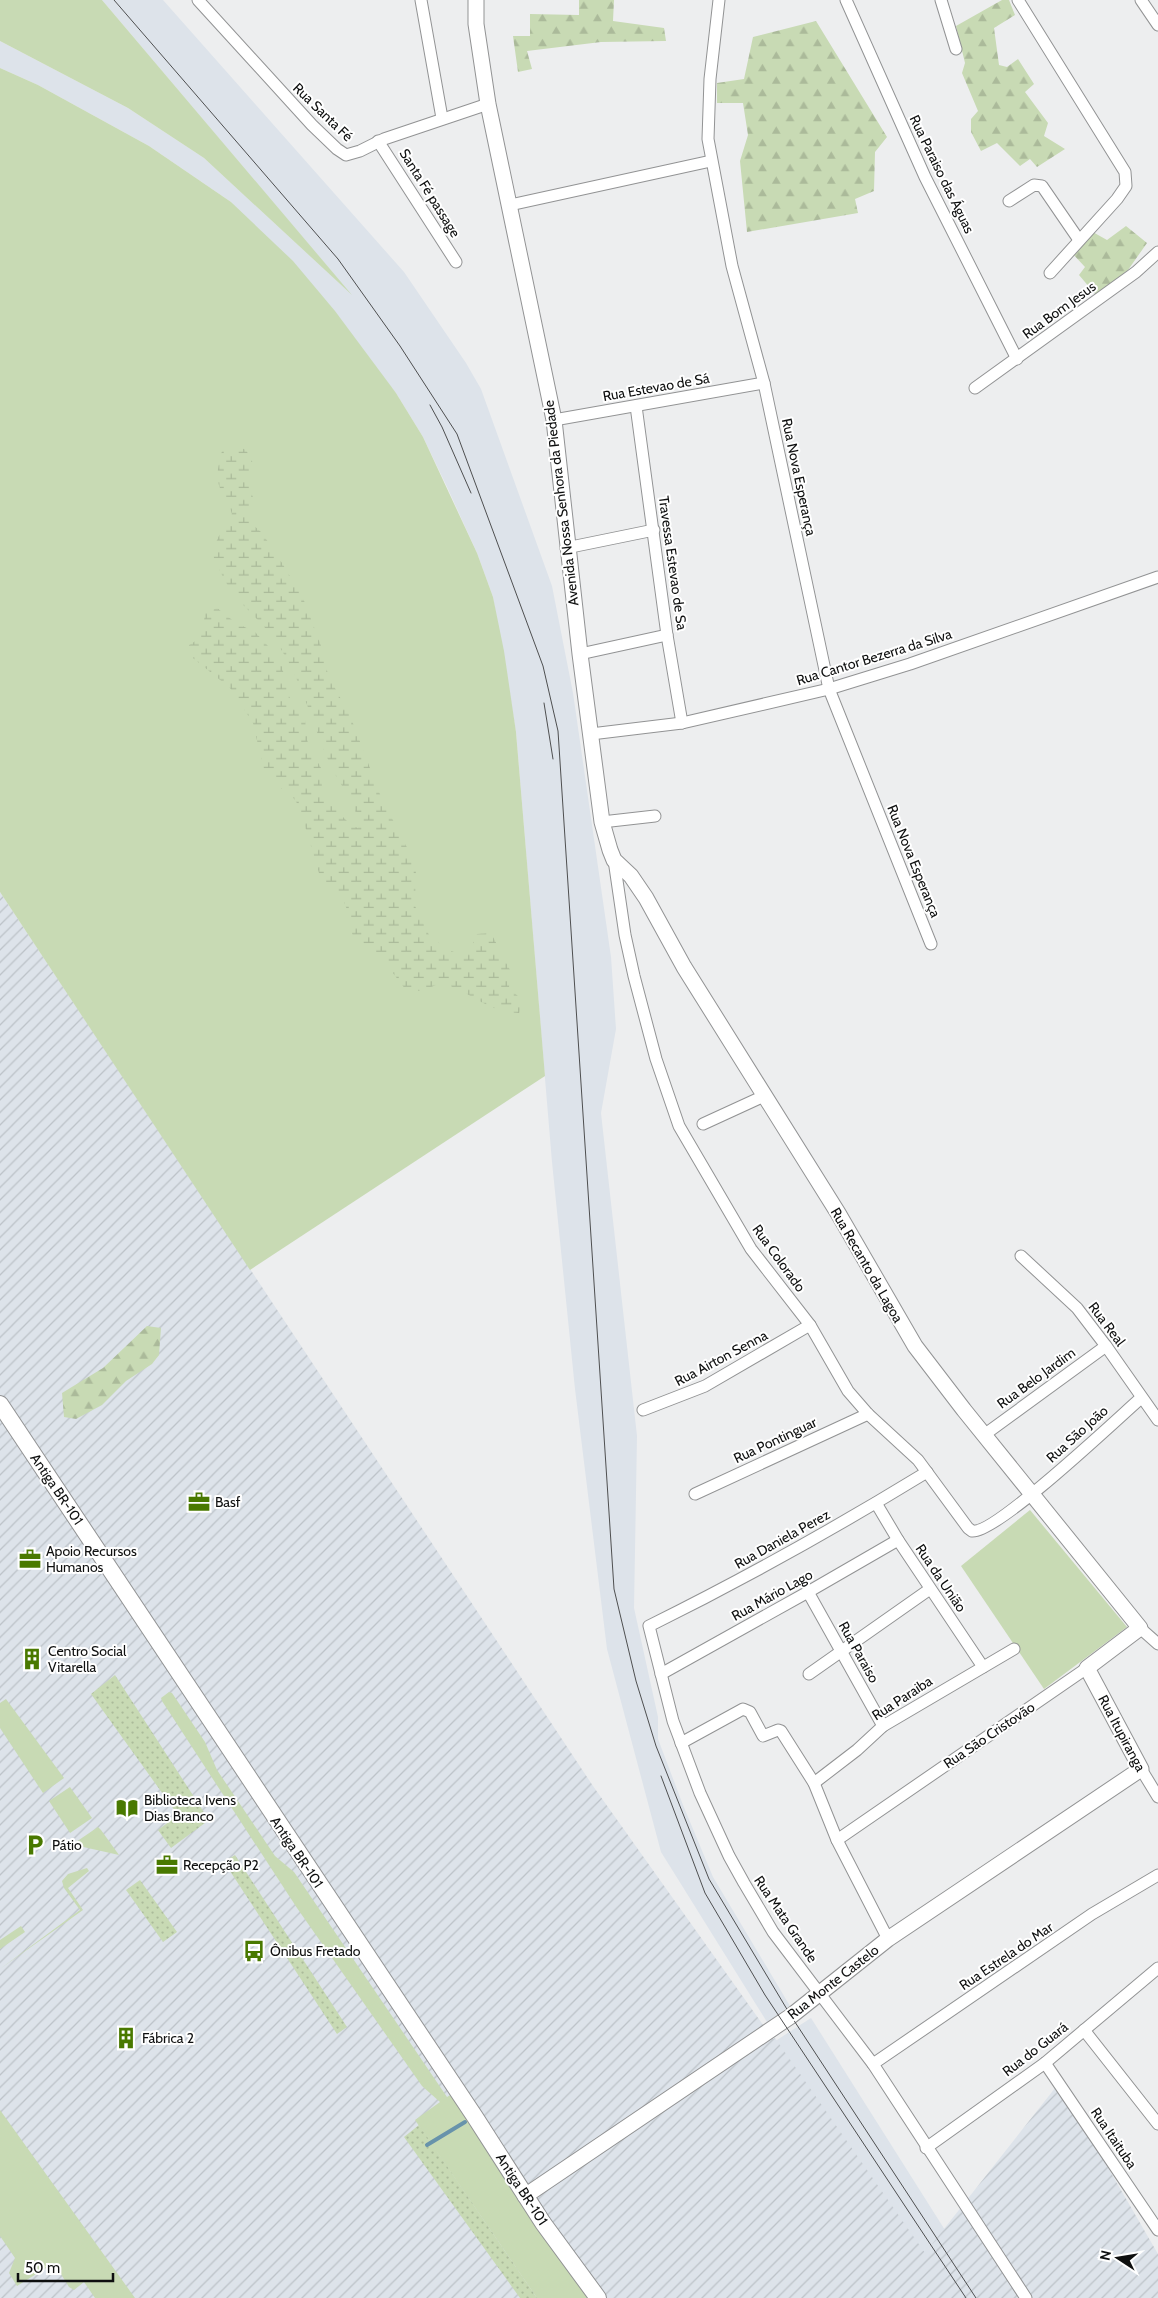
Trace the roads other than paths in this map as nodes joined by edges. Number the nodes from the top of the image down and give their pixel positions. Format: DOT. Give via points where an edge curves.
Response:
graph roads {
  1 [pos="198,0"];
  2 [pos="421,0"];
  3 [pos="476,0"];
  4 [pos="719,0"];
  5 [pos="846,0"];
  6 [pos="941,0"];
  7 [pos="1018,0"];
  8 [pos="1141,0"];
  9 [pos="1156,17"];
  10 [pos="956,49"];
  11 [pos="488,104"];
  12 [pos="442,118"];
  13 [pos="378,141"];
  14 [pos="711,161"];
  15 [pos="1009,201"];
  16 [pos="510,205"];
  17 [pos="1079,240"];
  18 [pos="1157,257"];
  19 [pos="456,262"];
  20 [pos="1050,273"];
  21 [pos="1017,359"];
  22 [pos="764,383"];
  23 [pos="975,388"];
  24 [pos="636,406"];
  25 [pos="554,420"];
  26 [pos="654,530"];
  27 [pos="566,548"];
  28 [pos="1158,577"];
  29 [pos="667,635"];
  30 [pos="580,654"];
  31 [pos="830,689"];
  32 [pos="682,723"];
  33 [pos="591,734"];
  34 [pos="655,816"];
  35 [pos="602,822"];
  36 [pos="614,860"];
  37 [pos="931,944"];
  38 [pos="764,1096"];
  39 [pos="703,1124"];
  40 [pos="1021,1256"];
  41 [pos="810,1325"];
  42 [pos="1106,1346"];
  43 [pos="1141,1398"];
  44 [pos="0,1404"];
  45 [pos="643,1410"];
  46 [pos="868,1414"];
  47 [pos="1158,1420"];
  48 [pos="984,1435"];
  49 [pos="927,1472"];
  50 [pos="695,1494"];
  51 [pos="1032,1494"];
  52 [pos="876,1503"];
  53 [pos="898,1540"];
  54 [pos="930,1589"];
  55 [pos="808,1592"];
  56 [pos="649,1626"];
  57 [pos="1140,1628"];
  58 [pos="1158,1644"];
  59 [pos="1014,1649"];
  60 [pos="842,1652"];
  61 [pos="983,1667"];
  62 [pos="1087,1668"];
  63 [pos="661,1674"];
  64 [pos="809,1674"];
  65 [pos="884,1726"];
  66 [pos="681,1743"];
  67 [pos="1141,1770"];
  68 [pos="814,1783"];
  69 [pos="1158,1797"];
  70 [pos="837,1840"];
  71 [pos="1158,1875"];
  72 [pos="888,1939"];
  73 [pos="1158,1968"];
  74 [pos="820,1992"];
  75 [pos="1084,2030"];
  76 [pos="1046,2063"];
  77 [pos="873,2064"];
  78 [pos="1158,2124"];
  79 [pos="926,2148"];
  80 [pos="525,2196"];
  81 [pos="1158,2230"];
  82 [pos="598,2298"];
  83 [pos="1026,2298"];
  1 -- 13 [label="street, Rua Santa Fé" via="241,50 340,152 346,155 354,153"];
  2 -- 12 [label="street"];
  3 -- 11 [label="street, Avenida Nossa Senhora da Piedade" via="477,33"];
  4 -- 14 [label="street, Rua Nova Esperança" via="709,103"];
  5 -- 21 [label="street, Rua Paraiso das Águas" via="925,177"];
  6 -- 10 [label="street"];
  7 -- 17 [label="street" via="1127,176 1126,186 1117,199"];
  8 -- 9 [label="street"];
  11 -- 12 [label="street, Rua Santa Fé"];
  11 -- 16 [label="street, Avenida Nossa Senhora da Piedade"];
  12 -- 13 [label="street, Rua Santa Fé"];
  13 -- 19 [label="street, Santa Fé passage"];
  14 -- 16 [label="street"];
  14 -- 22 [label="street, Rua Nova Esperança" via="732,266"];
  15 -- 17 [label="street" via="1034,184 1042,186"];
  16 -- 25 [label="street, Avenida Nossa Senhora da Piedade"];
  17 -- 20 [label="street"];
  18 -- 21 [label="street, Rua Bom Jesus"];
  21 -- 23 [label="street, Rua Bom Jesus"];
  22 -- 24 [label="street, Rua Estevao de Sá"];
  22 -- 31 [label="street, Rua Nova Esperança"];
  24 -- 25 [label="street, Rua Estevao de Sá"];
  24 -- 26 [label="street, Travessa Estevao de Sa"];
  25 -- 27 [label="street, Avenida Nossa Senhora da Piedade"];
  26 -- 27 [label="street"];
  26 -- 29 [label="street, Travessa Estevao de Sa"];
  27 -- 30 [label="street, Avenida Nossa Senhora da Piedade"];
  28 -- 31 [label="street, Rua Cantor Bezerra da Silva"];
  29 -- 30 [label="street"];
  29 -- 32 [label="street, Travessa Estevao de Sa"];
  30 -- 33 [label="street, Avenida Nossa Senhora da Piedade"];
  31 -- 32 [label="street, Rua Cantor Bezerra da Silva"];
  31 -- 37 [label="street, Rua Nova Esperança"];
  32 -- 33 [label="street, Rua Cantor Bezerra da Silva"];
  33 -- 35 [label="street, Avenida Nossa Senhora da Piedade"];
  34 -- 35 [label="street"];
  35 -- 36 [label="street, Avenida Nossa Senhora da Piedade"];
  36 -- 38 [label="street, Rua Recanto da Lagoa" via="631,876 646,898 684,967"];
  36 -- 41 [label="street, Rua Colorado" via="634,976 674,1113 751,1249"];
  38 -- 39 [label="street"];
  38 -- 48 [label="street, Rua Recanto da Lagoa" via="838,1213 915,1346"];
  40 -- 42 [label="street, Rua Real" via="1077,1308"];
  41 -- 45 [label="street, Rua Airton Senna" via="705,1386"];
  41 -- 46 [label="street, Rua Colorado" via="840,1378"];
  42 -- 43 [label="street, Rua Real"];
  42 -- 48 [label="street, Rua Belo Jardim"];
  43 -- 47 [label="street, Rua Real"];
  43 -- 51 [label="street, Rua São João"];
  44 -- 80 [label="main road, Antiga BR-101"];
  46 -- 49 [label="street, Rua Colorado"];
  46 -- 50 [label="street, Rua Pontinguar"];
  48 -- 51 [label="street, Rua Recanto da Lagoa"];
  49 -- 51 [label="street, Rua Colorado" via="972,1531 982,1531"];
  49 -- 52 [label="street, Rua Daniela Perez"];
  51 -- 57 [label="street, Rua Recanto da Lagoa"];
  52 -- 53 [label="street, Rua da União"];
  52 -- 56 [label="street, Rua Daniela Perez" via="719,1591"];
  53 -- 54 [label="street, Rua da União"];
  53 -- 55 [label="street, Rua Mário Lago"];
  54 -- 60 [label="street"];
  54 -- 61 [label="street, Rua da União"];
  55 -- 60 [label="street, Rua Paraiso"];
  55 -- 63 [label="street, Rua Mário Lago"];
  56 -- 63 [label="street, Rua Mata Grande"];
  57 -- 58 [label="street, Rua Recanto da Lagoa"];
  57 -- 62 [label="street, Rua São Cristovão"];
  59 -- 61 [label="street, Rua Paraiba"];
  60 -- 64 [label="street"];
  60 -- 65 [label="street, Rua Paraiso"];
  61 -- 65 [label="street, Rua Paraiba"];
  62 -- 67 [label="street, Rua Itupiranga"];
  62 -- 70 [label="street, Rua São Cristovão"];
  63 -- 66 [label="street, Rua Mata Grande"];
  65 -- 68 [label="street, Rua Paraiba"];
  66 -- 68 [label="street" via="745,1709 763,1736 781,1731"];
  66 -- 74 [label="street, Rua Mata Grande" via="729,1856 744,1883 774,1932"];
  67 -- 69 [label="street, Rua Itupiranga"];
  67 -- 72 [label="street, Rua Monte Castelo"];
  68 -- 70 [label="street"];
  70 -- 72 [label="street"];
  71 -- 77 [label="street, Rua Estrela do Mar" via="1092,1914"];
  72 -- 74 [label="street, Rua Monte Castelo"];
  73 -- 75 [label="street, Rua do Guará"];
  74 -- 77 [label="street, Rua Mata Grande"];
  74 -- 80 [label="street, Rua Monte Castelo" via="791,2016"];
  75 -- 76 [label="street, Rua do Guará"];
  75 -- 78 [label="street"];
  76 -- 79 [label="street, Rua do Guará"];
  76 -- 81 [label="street, Rua Itaituba"];
  77 -- 79 [label="street, Rua Mata Grande"];
  79 -- 83 [label="street, Rua Mata Grande"];
  80 -- 82 [label="main road, Antiga BR-101"];
}
